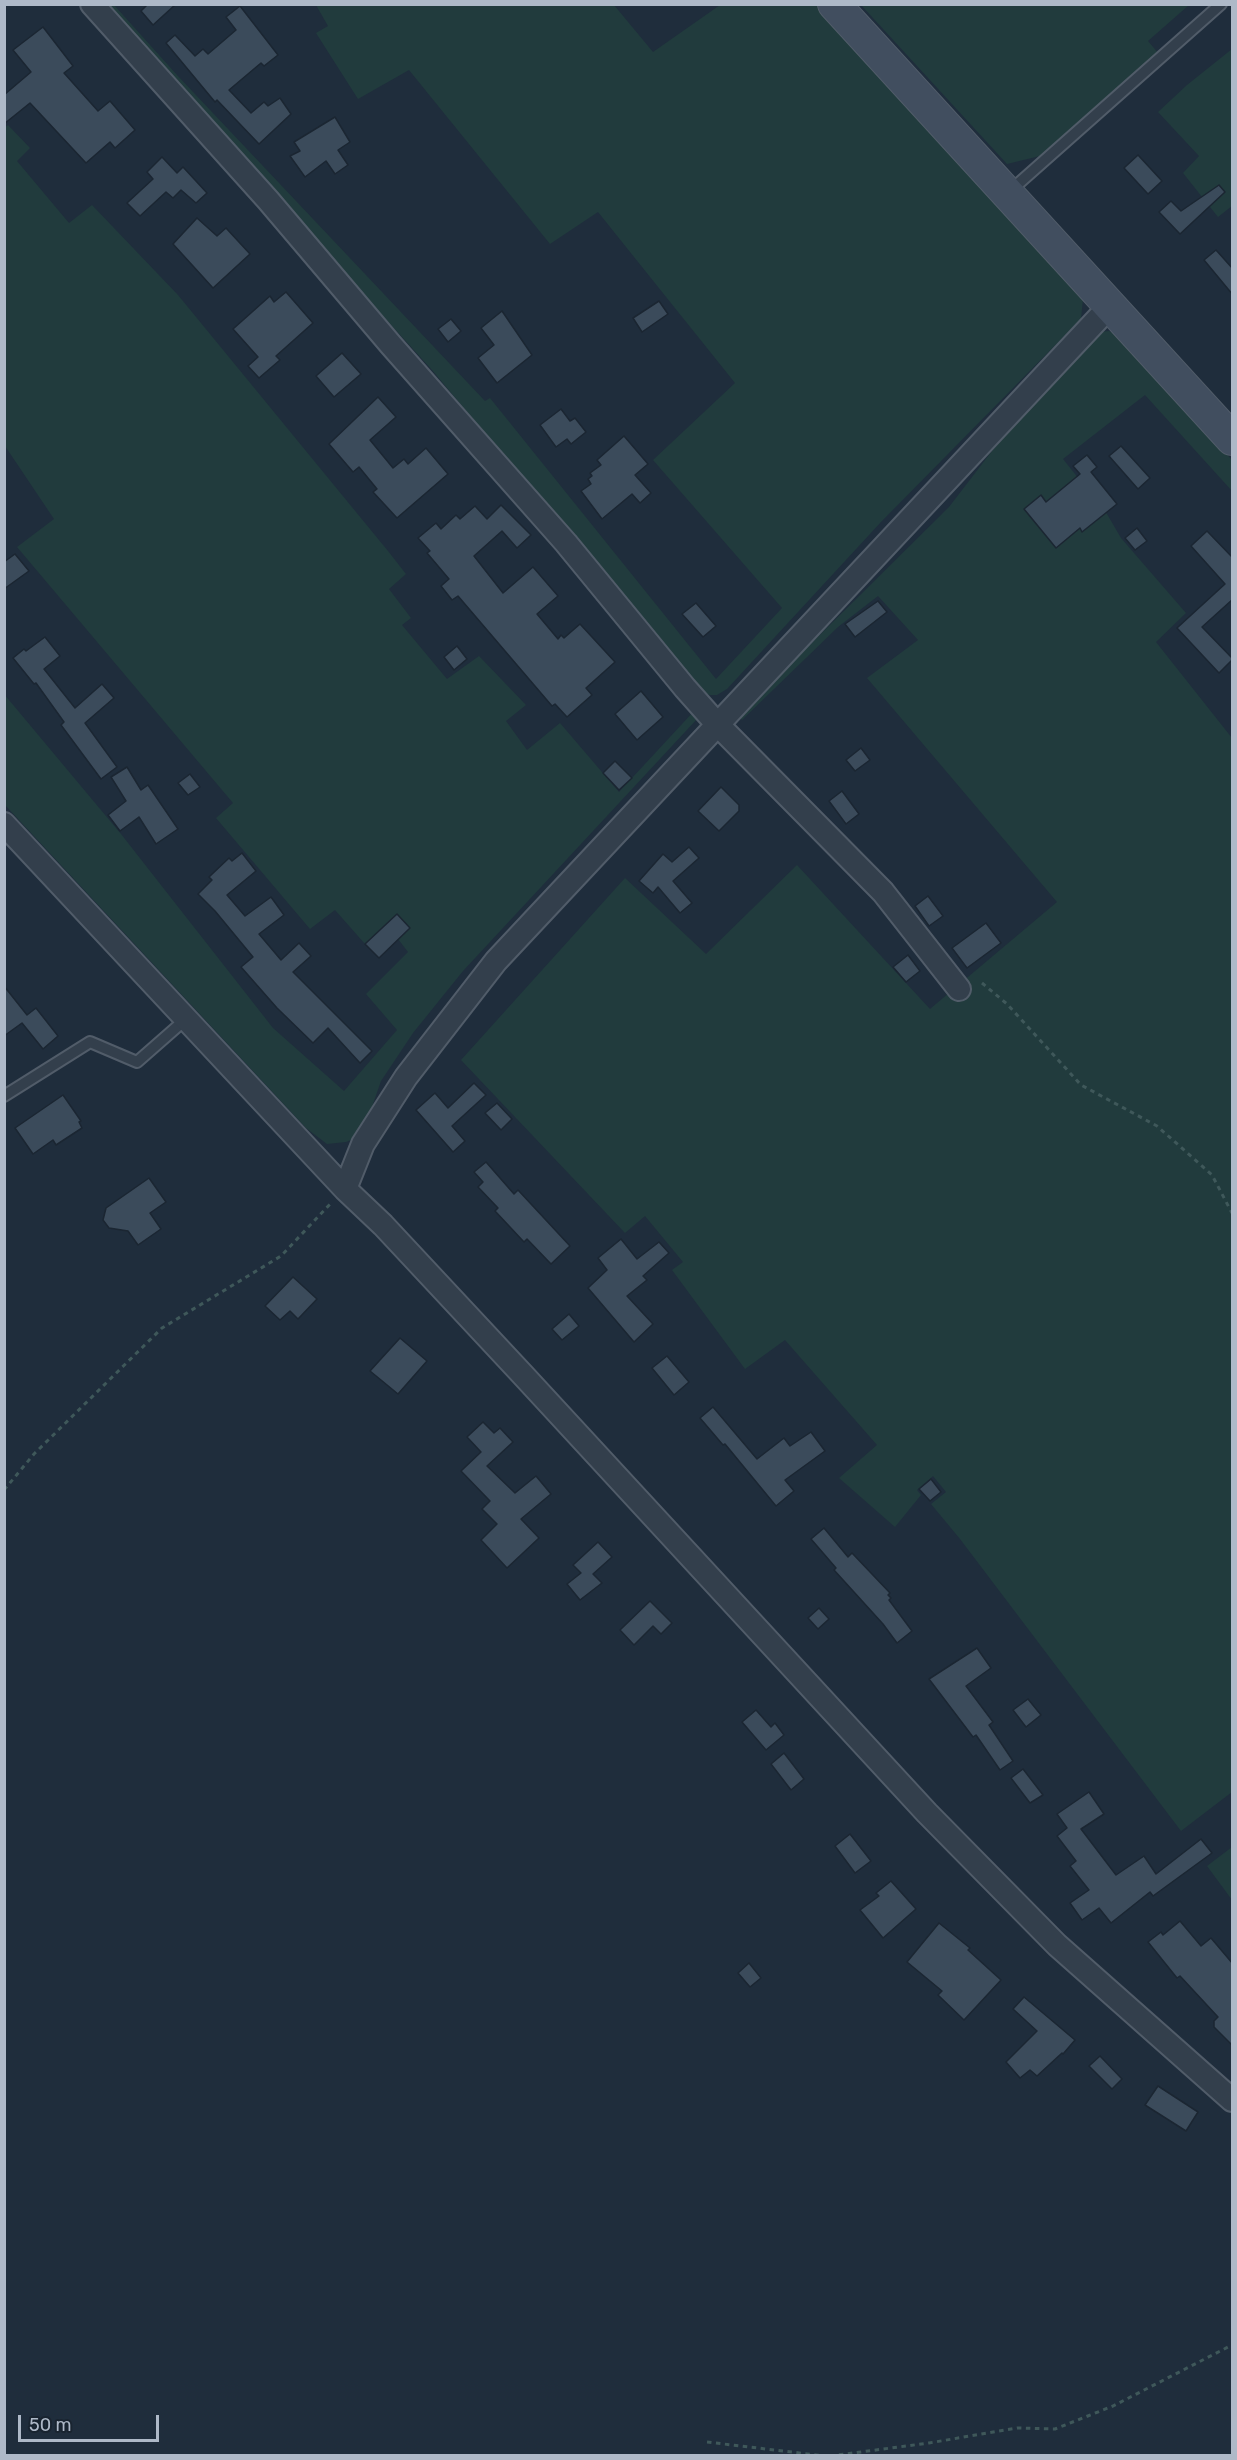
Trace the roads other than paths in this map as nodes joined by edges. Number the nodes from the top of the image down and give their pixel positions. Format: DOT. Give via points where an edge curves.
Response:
graph roads {
  1 [pos="92,4"];
  2 [pos="834,4"];
  3 [pos="1221,4"];
  4 [pos="1007,194"];
  5 [pos="1110,306"];
  6 [pos="1233,439"];
  7 [pos="717,724"];
  8 [pos="4,824"];
  9 [pos="958,989"];
  10 [pos="186,1019"];
  11 [pos="4,1096"];
  12 [pos="345,1189"];
  13 [pos="1233,2100"];
  1 -- 7 [label="street" via="566,543"];
  2 -- 4 [label="street"];
  3 -- 4 [label="lane"];
  4 -- 5 [label="street"];
  5 -- 6 [label="street"];
  5 -- 7 [label="street"];
  7 -- 9 [label="street" via="883,892"];
  7 -- 12 [label="street" via="496,961 406,1077 363,1144"];
  8 -- 10 [label="street"];
  10 -- 11 [label="lane" via="137,1062 90,1042"];
  10 -- 12 [label="street"];
  12 -- 13 [label="street" via="516,1366 927,1813 1065,1952"];
}
